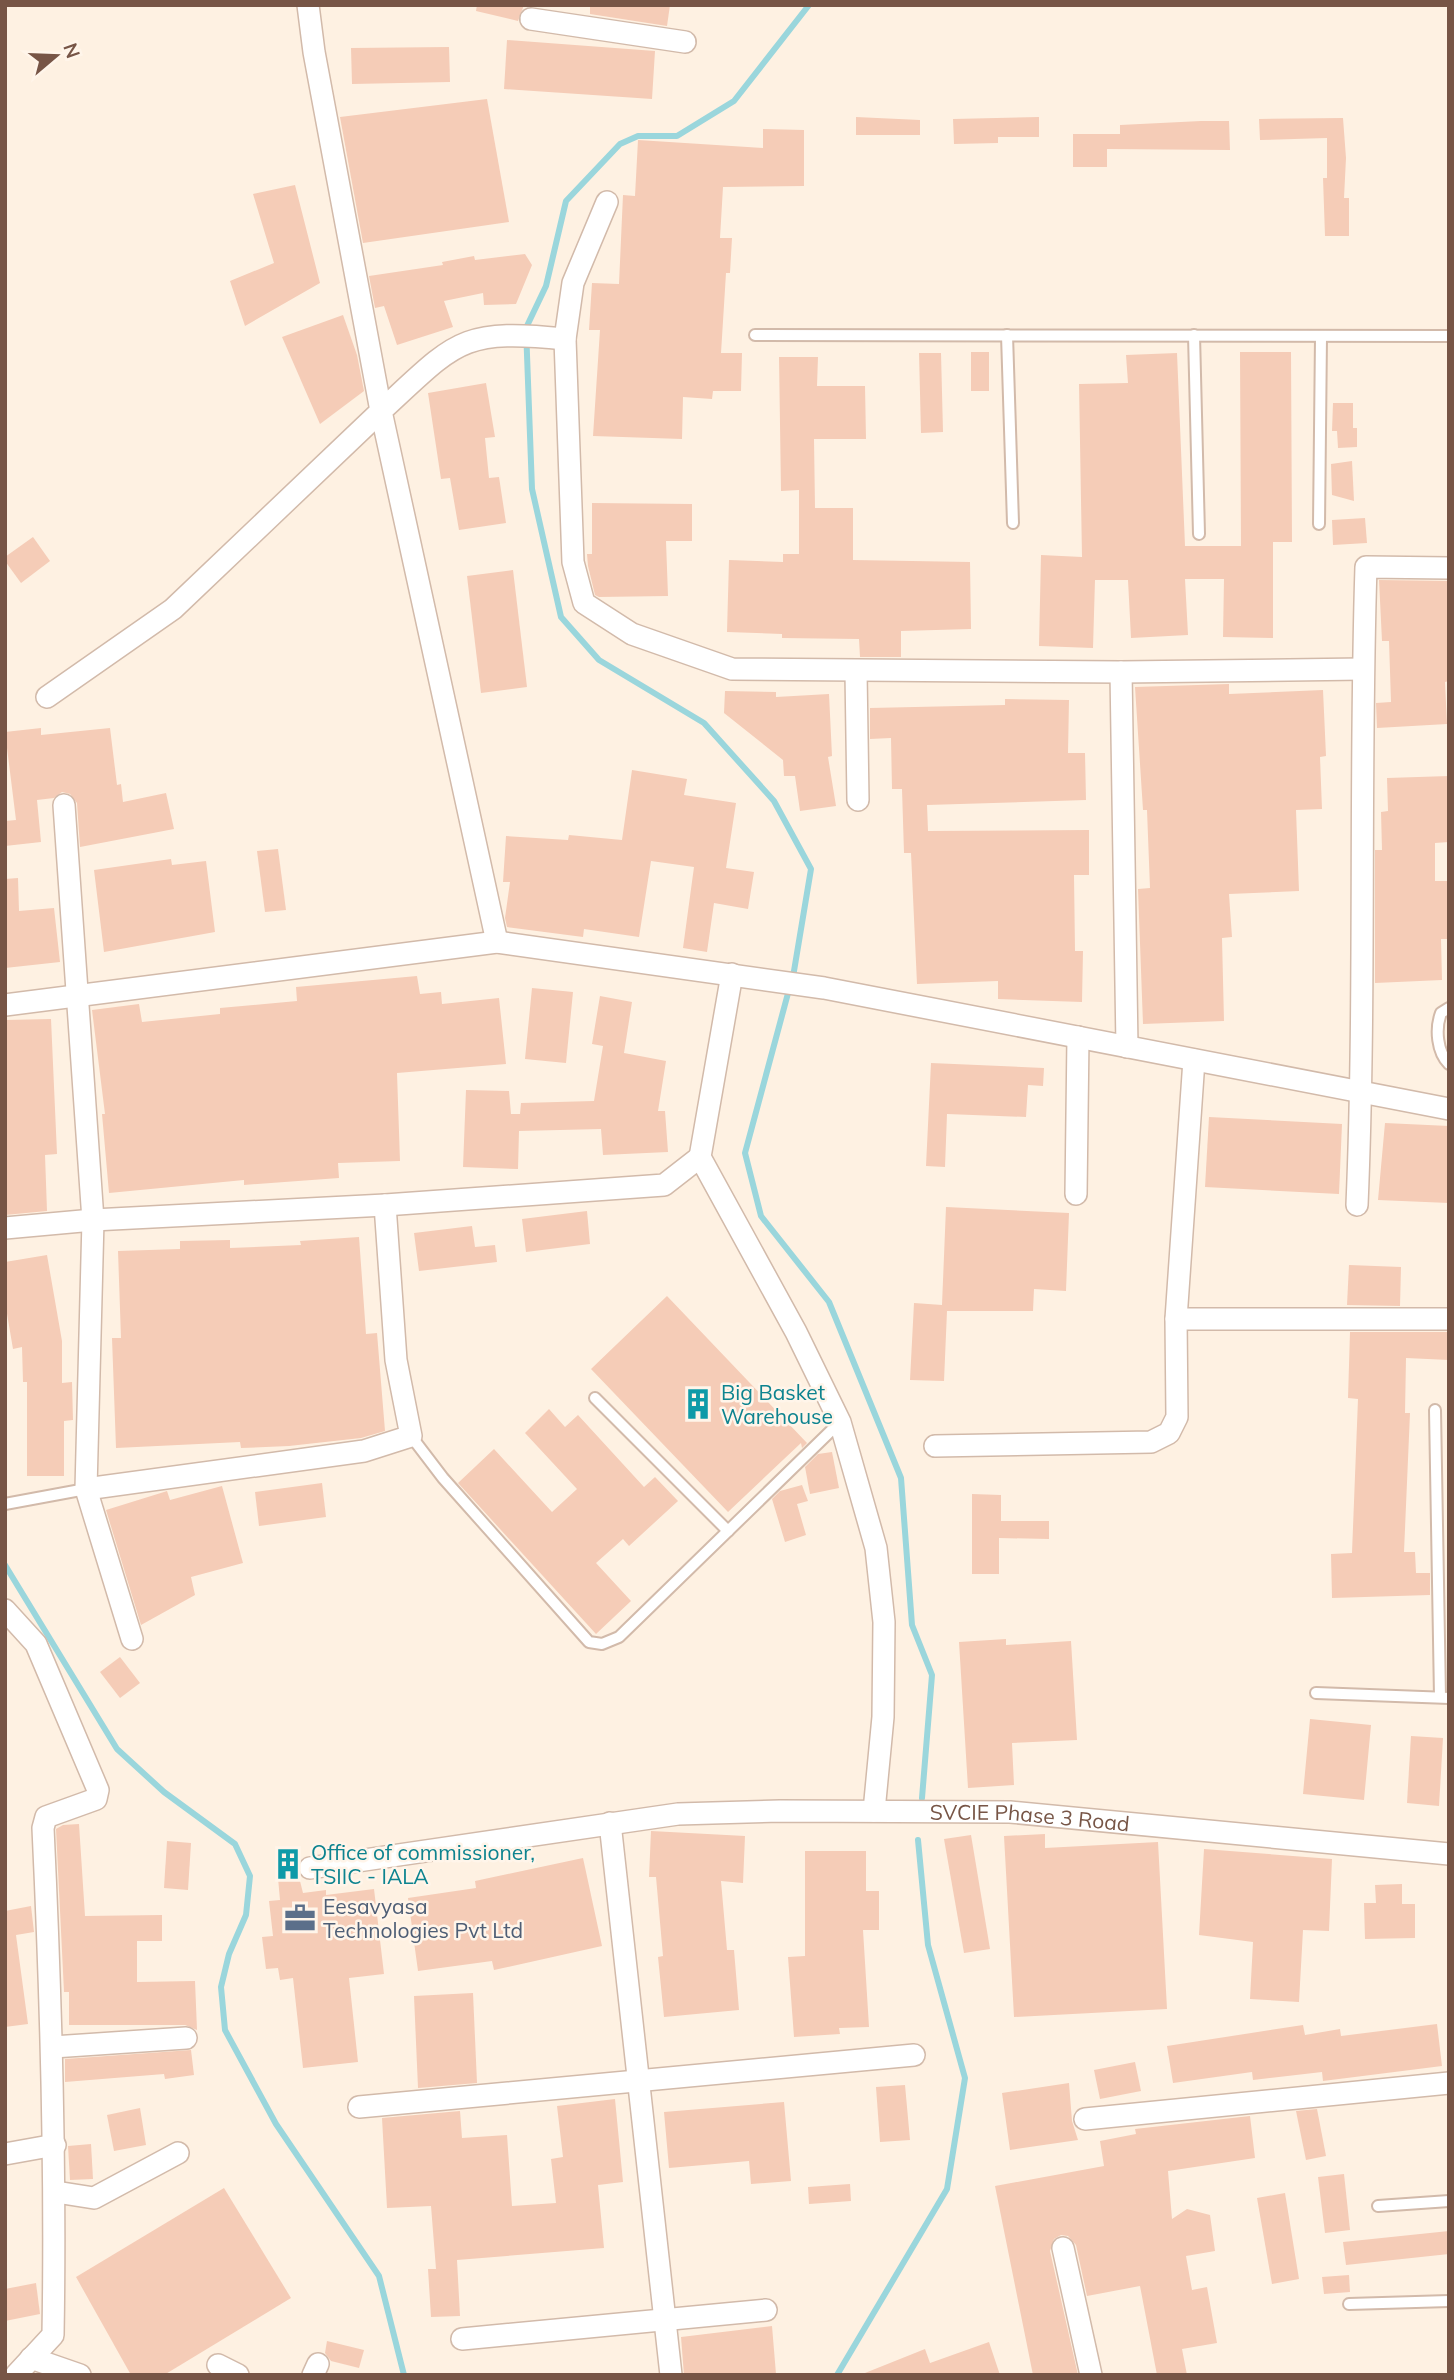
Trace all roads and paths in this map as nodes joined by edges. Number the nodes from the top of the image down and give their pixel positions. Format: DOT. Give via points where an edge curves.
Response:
graph roads {
  1 [pos="308,5"];
  2 [pos="584,5"];
  3 [pos="531,19"];
  4 [pos="579,26"];
  5 [pos="685,42"];
  6 [pos="607,202"];
  7 [pos="755,335"];
  8 [pos="1007,335"];
  9 [pos="1194,335"];
  10 [pos="1449,336"];
  11 [pos="1321,337"];
  12 [pos="565,339"];
  13 [pos="381,411"];
  14 [pos="1013,523"];
  15 [pos="1319,524"];
  16 [pos="1199,534"];
  17 [pos="1449,568"];
  18 [pos="1363,669"];
  19 [pos="856,672"];
  20 [pos="1121,672"];
  21 [pos="47,698"];
  22 [pos="858,800"];
  23 [pos="64,805"];
  24 [pos="497,943"];
  25 [pos="732,974"];
  26 [pos="79,998"];
  27 [pos="5,1005"];
  28 [pos="1449,1008"];
  29 [pos="1079,1038"];
  30 [pos="1127,1047"];
  31 [pos="1194,1060"];
  32 [pos="1449,1064"];
  33 [pos="1362,1094"];
  34 [pos="1449,1109"];
  35 [pos="700,1157"];
  36 [pos="1076,1194"];
  37 [pos="385,1205"];
  38 [pos="1357,1205"];
  39 [pos="93,1220"];
  40 [pos="5,1228"];
  41 [pos="1176,1319"];
  42 [pos="1449,1319"];
  43 [pos="595,1398"];
  44 [pos="1435,1410"];
  45 [pos="840,1422"];
  46 [pos="411,1436"];
  47 [pos="935,1446"];
  48 [pos="86,1489"];
  49 [pos="5,1504"];
  50 [pos="728,1531"];
  51 [pos="5,1610"];
  52 [pos="132,1639"];
  53 [pos="1316,1693"];
  54 [pos="1445,1698"];
  55 [pos="874,1811"];
  56 [pos="610,1823"];
  57 [pos="1449,1854"];
  58 [pos="310,1868"];
  59 [pos="186,2038"];
  60 [pos="53,2047"];
  61 [pos="914,2055"];
  62 [pos="641,2080"];
  63 [pos="1449,2083"];
  64 [pos="359,2107"];
  65 [pos="1085,2119"];
  66 [pos="55,2145"];
  67 [pos="178,2153"];
  68 [pos="5,2154"];
  69 [pos="56,2192"];
  70 [pos="1449,2201"];
  71 [pos="1378,2206"];
  72 [pos="1063,2248"];
  73 [pos="1449,2301"];
  74 [pos="1349,2304"];
  75 [pos="766,2310"];
  76 [pos="666,2318"];
  77 [pos="461,2339"];
  78 [pos="31,2358"];
  79 [pos="218,2365"];
  80 [pos="16,2375"];
  81 [pos="80,2375"];
  82 [pos="238,2375"];
  83 [pos="671,2375"];
  84 [pos="1091,2375"];
  1 -- 13 [label="street"];
  2 -- 4 [label="street"];
  3 -- 4 [label="street"];
  4 -- 5 [label="street"];
  6 -- 12 [label="street" via="573,283"];
  7 -- 8 [label="lane"];
  8 -- 9 [label="lane"];
  8 -- 14 [label="lane"];
  9 -- 11 [label="lane"];
  9 -- 16 [label="lane"];
  10 -- 11 [label="lane"];
  11 -- 15 [label="lane"];
  12 -- 13 [label="street" via="499,334 470,339 446,351"];
  12 -- 19 [label="street" via="573,562 584,603 632,634 732,669"];
  13 -- 21 [label="street" via="173,609"];
  13 -- 24 [label="street"];
  17 -- 18 [label="street" via="1366,567"];
  18 -- 20 [label="street"];
  18 -- 33 [label="street"];
  19 -- 20 [label="street"];
  19 -- 22 [label="street"];
  20 -- 30 [label="street"];
  23 -- 26 [label="street"];
  24 -- 25 [label="street"];
  24 -- 26 [label="street"];
  25 -- 29 [label="street"];
  25 -- 35 [label="street"];
  26 -- 27 [label="street"];
  26 -- 39 [label="street"];
  28 -- 32 [label="lane" via="1437,1023 1440,1051"];
  29 -- 30 [label="street"];
  29 -- 36 [label="street"];
  30 -- 31 [label="street"];
  31 -- 33 [label="street"];
  31 -- 41 [label="street"];
  33 -- 34 [label="street"];
  33 -- 38 [label="street"];
  35 -- 37 [label="street" via="664,1185"];
  35 -- 45 [label="street"];
  37 -- 39 [label="street"];
  37 -- 46 [label="street" via="397,1360"];
  39 -- 40 [label="street"];
  39 -- 48 [label="street"];
  41 -- 42 [label="street"];
  41 -- 47 [label="street" via="1177,1417 1169,1433 1151,1442"];
  43 -- 50 [label="lane"];
  44 -- 54 [label="lane"];
  45 -- 50 [label="lane"];
  45 -- 55 [label="street" via="876,1548 884,1622 883,1717"];
  46 -- 48 [label="street" via="365,1451"];
  46 -- 50 [label="lane" via="589,1642 602,1644 619,1637"];
  48 -- 49 [label="lane"];
  48 -- 52 [label="street"];
  51 -- 60 [label="street" via="36,1644 98,1790 87,1804 46,1817 43,1828"];
  53 -- 54 [label="lane"];
  55 -- 56 [label="street, SVCIE Phase 3 Road" via="678,1814"];
  55 -- 57 [label="street, SVCIE Phase 3 Road" via="1023,1813"];
  56 -- 58 [label="street, SVCIE Phase 3 Road"];
  56 -- 62 [label="street"];
  59 -- 60 [label="street"];
  60 -- 66 [label="street"];
  61 -- 62 [label="street"];
  62 -- 64 [label="street"];
  62 -- 76 [label="street"];
  63 -- 65 [label="street"];
  66 -- 68 [label="street"];
  66 -- 69 [label="street"];
  67 -- 69 [label="street" via="94,2198"];
  69 -- 78 [label="street" via="53,2335"];
  70 -- 71 [label="lane"];
  72 -- 84 [label="street"];
  73 -- 74 [label="lane"];
  75 -- 76 [label="street"];
  76 -- 77 [label="street"];
  76 -- 83 [label="street"];
  78 -- 80 [label="street"];
  78 -- 81 [label="street"];
  79 -- 82 [label="street"];
}
